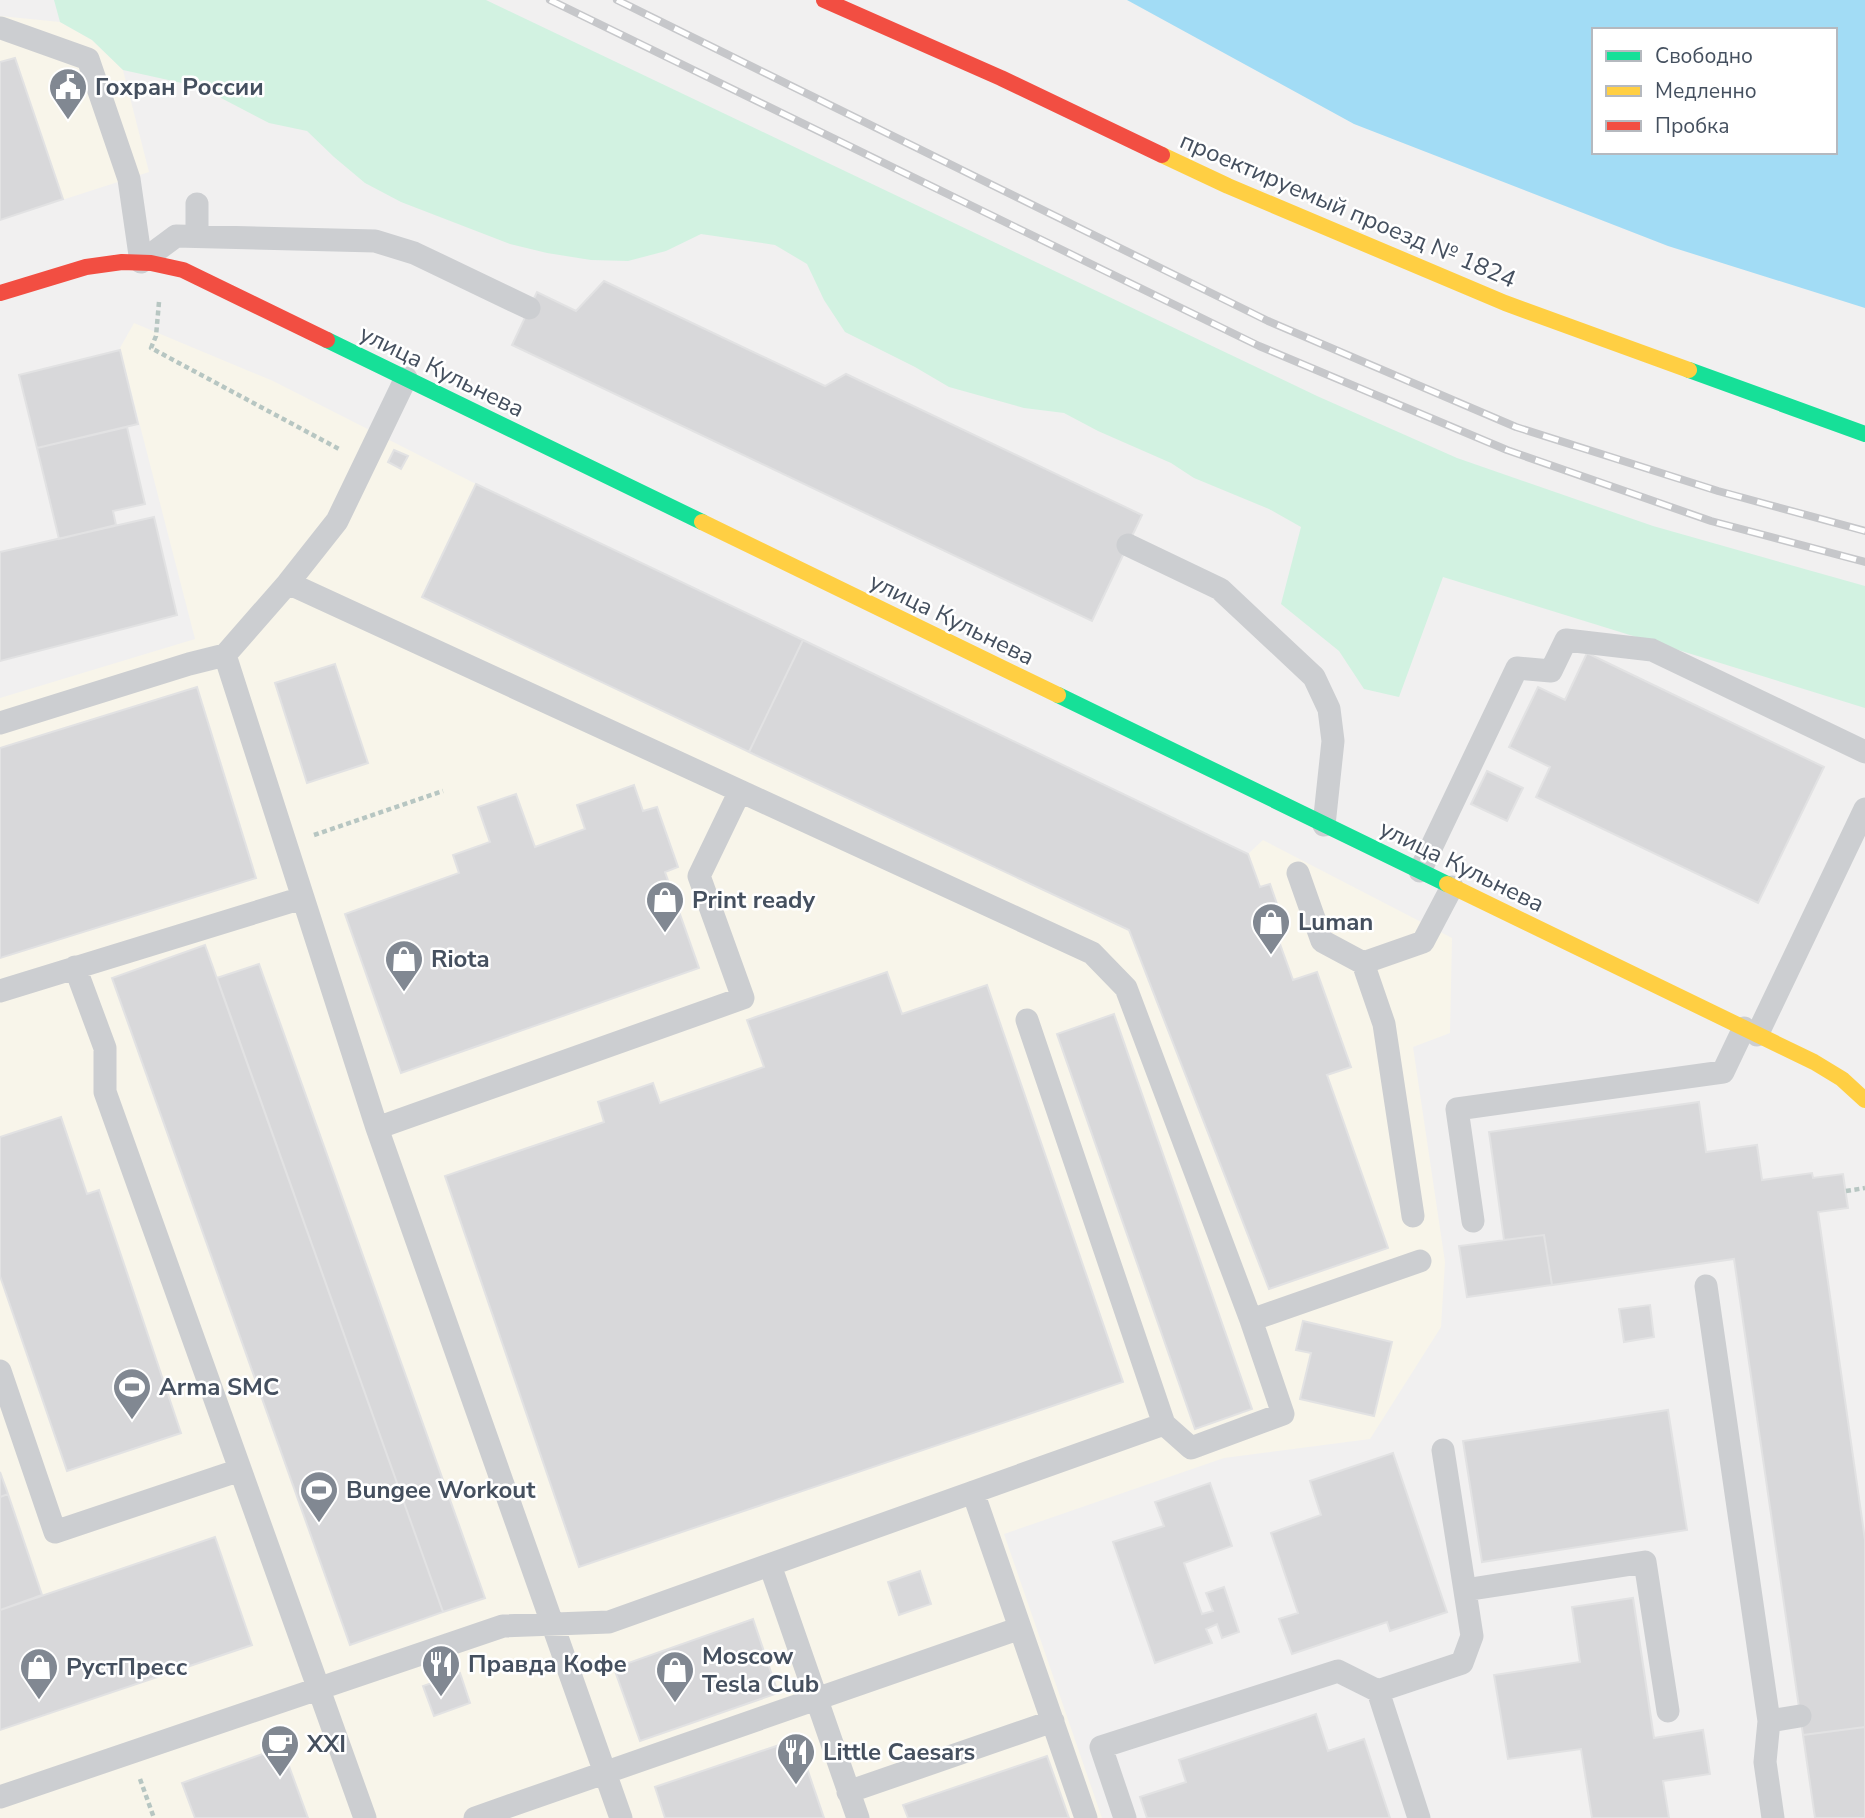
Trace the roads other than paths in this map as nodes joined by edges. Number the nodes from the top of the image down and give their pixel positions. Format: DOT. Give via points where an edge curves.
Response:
graph roads {
  1 [pos="824,0"];
  2 [pos="1,28"];
  3 [pos="197,204"];
  4 [pos="197,236"];
  5 [pos="141,262"];
  6 [pos="0,293"];
  7 [pos="529,308"];
  8 [pos="406,378"];
  9 [pos="1859,429"];
  10 [pos="1128,545"];
  11 [pos="288,583"];
  12 [pos="225,655"];
  13 [pos="0,723"];
  14 [pos="1865,752"];
  15 [pos="740,791"];
  16 [pos="1865,809"];
  17 [pos="1324,825"];
  18 [pos="1420,871"];
  19 [pos="1298,873"];
  20 [pos="1452,887"];
  21 [pos="302,898"];
  22 [pos="1363,963"];
  23 [pos="75,967"];
  24 [pos="0,991"];
  25 [pos="1027,1020"];
  26 [pos="1751,1031"];
  27 [pos="1865,1100"];
  28 [pos="377,1128"];
  29 [pos="1413,1216"];
  30 [pos="1474,1221"];
  31 [pos="1420,1261"];
  32 [pos="1706,1286"];
  33 [pos="1251,1320"];
  34 [pos="0,1371"];
  35 [pos="1164,1424"];
  36 [pos="1443,1450"];
  37 [pos="240,1470"];
  38 [pos="973,1492"];
  39 [pos="770,1565"];
  40 [pos="1465,1590"];
  41 [pos="554,1624"];
  42 [pos="1020,1628"];
  43 [pos="318,1689"];
  44 [pos="1378,1691"];
  45 [pos="816,1698"];
  46 [pos="1668,1712"];
  47 [pos="1800,1716"];
  48 [pos="1769,1720"];
  49 [pos="1053,1721"];
  50 [pos="605,1772"];
  51 [pos="848,1792"];
  52 [pos="0,1797"];
  53 [pos="365,1818"];
  54 [pos="475,1818"];
  55 [pos="621,1818"];
  56 [pos="858,1818"];
  57 [pos="1086,1818"];
  58 [pos="1125,1818"];
  59 [pos="1419,1818"];
  60 [pos="1773,1818"];
  1 -- 9 [label="street, проектируемый проезд № 1824" via="1228,186 1504,303"];
  2 -- 5 [label="lane" via="88,59 129,179"];
  3 -- 4 [label="lane"];
  4 -- 5 [label="lane" via="177,236"];
  4 -- 7 [label="lane" via="374,241 414,253"];
  5 -- 6 [label="street, улица Кульнева" via="99,263"];
  5 -- 8 [label="street, улица Кульнева" via="183,270"];
  8 -- 11 [label="lane" via="337,521"];
  8 -- 17 [label="street, улица Кульнева"];
  10 -- 17 [label="lane" via="1220,589 1314,677 1329,709 1333,741"];
  11 -- 12 [label="lane"];
  11 -- 15 [label="lane"];
  12 -- 13 [label="lane"];
  12 -- 21 [label="lane"];
  14 -- 18 [label="lane" via="1652,650 1566,640 1551,671 1517,668"];
  15 -- 28 [label="lane" via="699,876 743,998"];
  15 -- 33 [label="lane" via="1092,953 1126,988"];
  16 -- 26 [label="lane"];
  17 -- 18 [label="street, улица Кульнева"];
  18 -- 20 [label="street, улица Кульнева"];
  19 -- 22 [label="lane" via="1322,942"];
  20 -- 22 [label="lane" via="1423,942"];
  20 -- 26 [label="street, улица Кульнева"];
  21 -- 23 [label="lane"];
  21 -- 28 [label="lane"];
  22 -- 29 [label="lane" via="1384,1024"];
  23 -- 24 [label="lane"];
  23 -- 37 [label="lane" via="105,1048 105,1092"];
  25 -- 35 [label="lane"];
  26 -- 27 [label="street, улица Кульнева" via="1831,1072"];
  26 -- 30 [label="lane" via="1723,1072 1457,1109"];
  28 -- 41 [label="lane"];
  31 -- 33 [label="lane"];
  32 -- 48 [label="lane"];
  33 -- 35 [label="lane" via="1283,1414 1191,1448"];
  34 -- 37 [label="lane" via="55,1532"];
  35 -- 38 [label="lane"];
  36 -- 40 [label="lane"];
  37 -- 43 [label="lane"];
  38 -- 39 [label="lane"];
  38 -- 42 [label="lane"];
  39 -- 41 [label="lane" via="609,1622"];
  39 -- 45 [label="lane"];
  40 -- 44 [label="lane" via="1472,1636 1462,1663"];
  40 -- 46 [label="lane" via="1645,1562"];
  41 -- 43 [label="lane" via="503,1626"];
  41 -- 50 [label="lane"];
  42 -- 45 [label="lane"];
  42 -- 49 [label="lane"];
  43 -- 52 [label="lane"];
  43 -- 53 [label="lane"];
  44 -- 58 [label="lane" via="1338,1671 1101,1747"];
  44 -- 59 [label="lane"];
  45 -- 50 [label="lane"];
  45 -- 51 [label="lane"];
  47 -- 48 [label="lane"];
  48 -- 60 [label="lane" via="1765,1762"];
  49 -- 51 [label="lane"];
  49 -- 57 [label="lane"];
  50 -- 54 [label="lane"];
  50 -- 55 [label="lane"];
  51 -- 56 [label="lane"];
}
